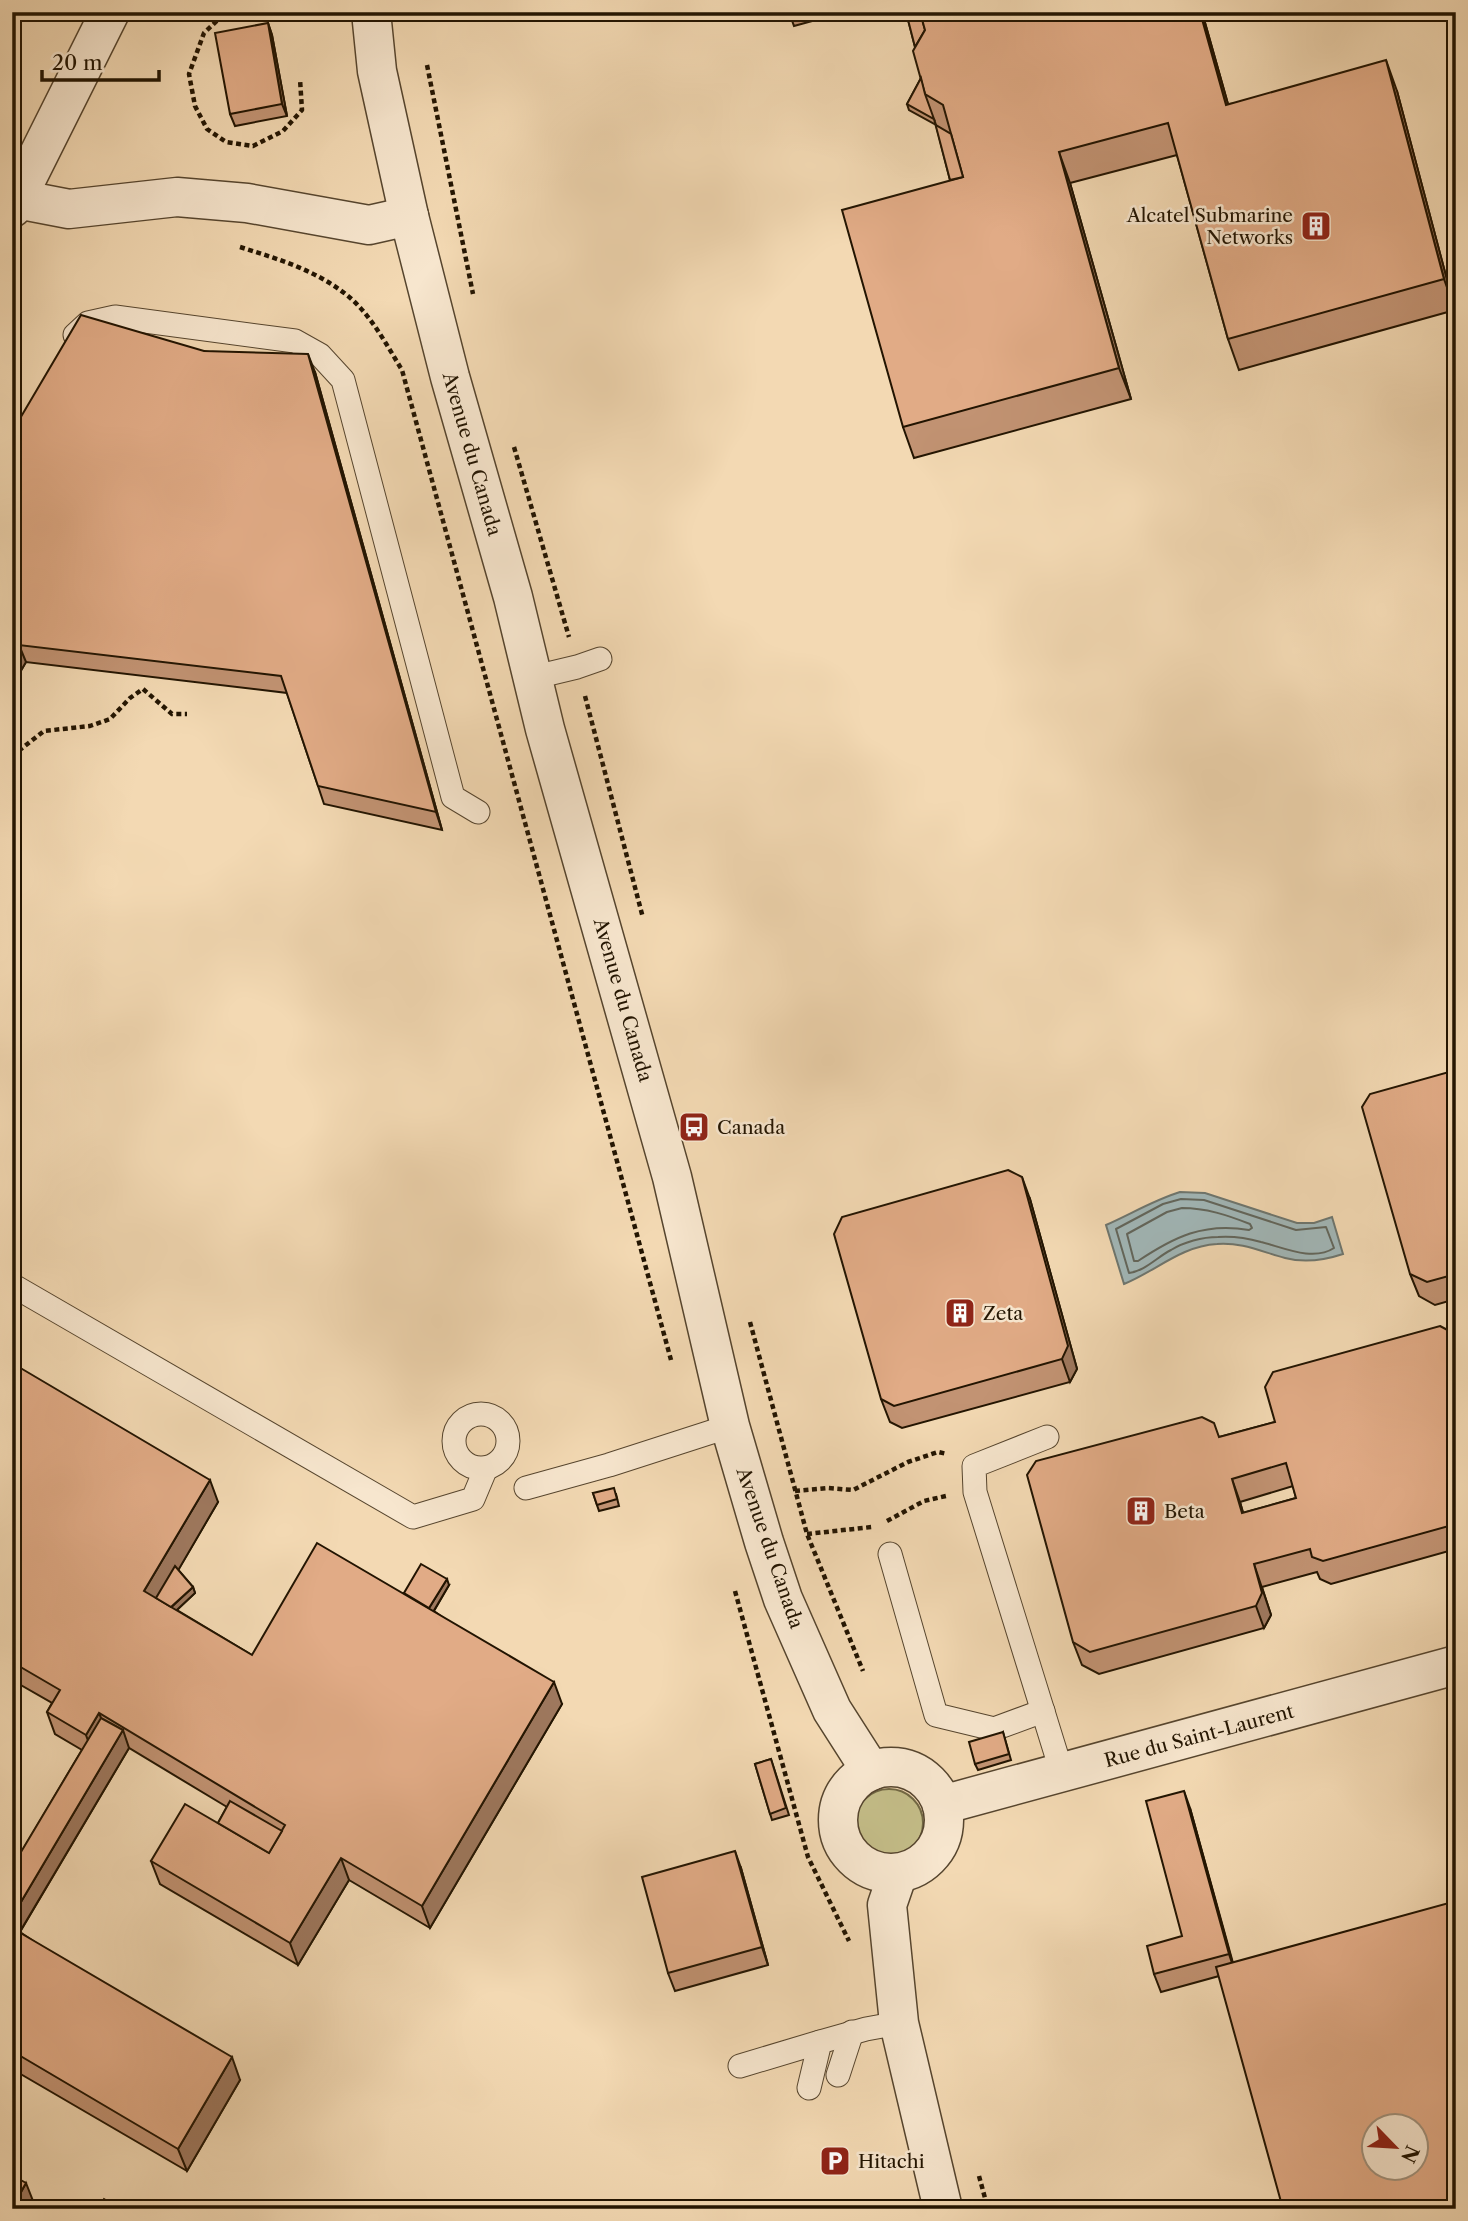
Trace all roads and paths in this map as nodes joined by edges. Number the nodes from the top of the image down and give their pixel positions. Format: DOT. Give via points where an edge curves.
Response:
graph roads {
  1 [pos="110,12"];
  2 [pos="371,12"];
  3 [pos="223,15"];
  4 [pos="427,65"];
  5 [pos="300,79"];
  6 [pos="15,204"];
  7 [pos="409,216"];
  8 [pos="240,247"];
  9 [pos="473,295"];
  10 [pos="62,351"];
  11 [pos="510,438"];
  12 [pos="524,478"];
  13 [pos="600,659"];
  14 [pos="531,677"];
  15 [pos="187,714"];
  16 [pos="12,756"];
  17 [pos="478,812"];
  18 [pos="12,1285"];
  19 [pos="674,1373"];
  20 [pos="730,1426"];
  21 [pos="1047,1437"];
  22 [pos="974,1466"];
  23 [pos="486,1468"];
  24 [pos="526,1488"];
  25 [pos="794,1491"];
  26 [pos="975,1492"];
  27 [pos="807,1534"];
  28 [pos="890,1554"];
  29 [pos="732,1580"];
  30 [pos="1456,1665"];
  31 [pos="1043,1711"];
  32 [pos="871,1771"];
  33 [pos="1062,1773"];
  34 [pos="942,1805"];
  35 [pos="898,1873"];
  36 [pos="852,1947"];
  37 [pos="899,2023"];
  38 [pos="852,2032"];
  39 [pos="820,2042"];
  40 [pos="740,2066"];
  41 [pos="838,2075"];
  42 [pos="809,2088"];
  43 [pos="943,2209"];
  1 -- 6 [label="street"];
  2 -- 7 [label="street, Avenue du Canada" via="377,71"];
  3 -- 5 [label="path" via="204,33 189,74 195,106 207,129 226,142 253,145 283,131 302,110"];
  4 -- 9 [label="path"];
  6 -- 7 [label="street" via="69,209 177,197 247,203 369,225"];
  7 -- 14 [label="street, Avenue du Canada"];
  8 -- 19 [label="path" via="317,275 349,296 402,370"];
  10 -- 17 [label="lane" via="88,323 115,317 295,341 320,355 344,380 453,797"];
  11 -- 12 [label="path"];
  13 -- 14 [label="lane"];
  14 -- 20 [label="street, Avenue du Canada" via="662,1140"];
  15 -- 16 [label="path" via="172,714 143,689 110,719 44,731"];
  18 -- 23 [label="lane" via="413,1517 473,1499"];
  20 -- 24 [label="lane"];
  20 -- 32 [label="street, Avenue du Canada" via="783,1599 832,1710"];
  21 -- 22 [label="lane"];
  22 -- 25 [label="path" via="938,1452 853,1490"];
  22 -- 26 [label="lane"];
  26 -- 27 [label="path" via="924,1501 868,1529"];
  26 -- 31 [label="lane"];
  28 -- 31 [label="lane" via="936,1715 994,1729"];
  29 -- 36 [label="path" via="808,1857"];
  30 -- 33 [label="street, Rue du Saint-Laurent"];
  31 -- 33 [label="lane"];
  32 -- 34 [label="street" via="906,1769 923,1777"];
  32 -- 35 [label="street" via="856,1780 839,1808 843,1842 866,1867"];
  33 -- 34 [label="street, Rue du Saint-Laurent"];
  34 -- 35 [label="street" via="945,1824 930,1857 916,1868"];
  35 -- 37 [label="street" via="887,1905"];
  37 -- 38 [label="lane"];
  37 -- 43 [label="street"];
  38 -- 39 [label="lane"];
  38 -- 41 [label="lane"];
  39 -- 40 [label="lane"];
  39 -- 42 [label="lane"];
}
